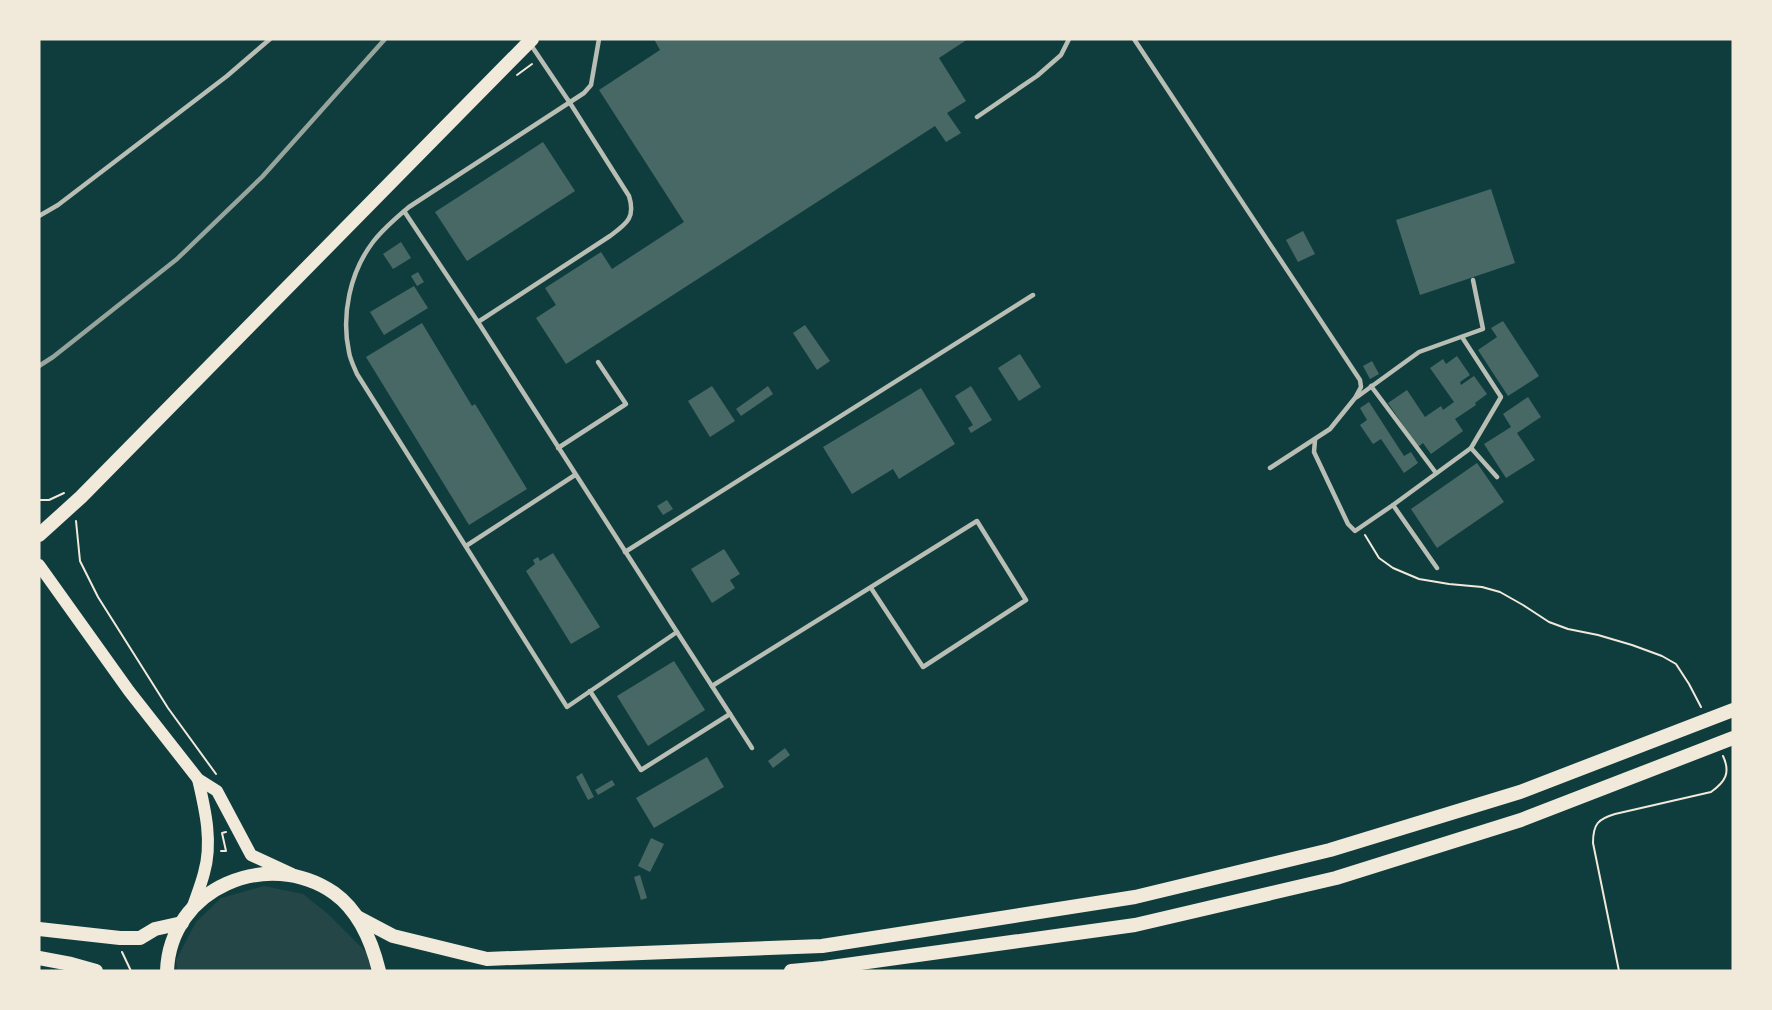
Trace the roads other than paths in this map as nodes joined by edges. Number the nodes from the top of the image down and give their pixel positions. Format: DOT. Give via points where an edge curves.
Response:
graph roads {
  1 [pos="270,39"];
  2 [pos="598,39"];
  3 [pos="1070,39"];
  4 [pos="1134,39"];
  5 [pos="531,41"];
  6 [pos="570,102"];
  7 [pos="977,117"];
  8 [pos="404,211"];
  9 [pos="39,216"];
  10 [pos="1473,280"];
  11 [pos="1033,295"];
  12 [pos="478,322"];
  13 [pos="1462,337"];
  14 [pos="598,362"];
  15 [pos="1371,386"];
  16 [pos="1355,398"];
  17 [pos="1315,440"];
  18 [pos="558,448"];
  19 [pos="1471,448"];
  20 [pos="1270,468"];
  21 [pos="1436,473"];
  22 [pos="575,475"];
  23 [pos="1497,477"];
  24 [pos="1394,505"];
  25 [pos="39,535"];
  26 [pos="466,546"];
  27 [pos="626,552"];
  28 [pos="39,564"];
  29 [pos="1437,568"];
  30 [pos="870,588"];
  31 [pos="677,632"];
  32 [pos="712,686"];
  33 [pos="590,691"];
  34 [pos="1733,710"];
  35 [pos="730,714"];
  36 [pos="1733,738"];
  37 [pos="752,748"];
  38 [pos="198,778"];
  39 [pos="298,877"];
  40 [pos="192,909"];
  41 [pos="357,917"];
  42 [pos="182,923"];
  43 [pos="39,929"];
  44 [pos="39,958"];
  45 [pos="96,971"];
  46 [pos="167,971"];
  47 [pos="379,971"];
  48 [pos="791,971"];
  1 -- 9 [label="lane" via="227,76"];
  2 -- 6 [label="lane" via="591,85"];
  3 -- 7 [label="lane" via="1061,55 1037,76"];
  4 -- 16 [label="lane" via="1357,373 1361,387"];
  5 -- 6 [label="lane"];
  5 -- 25 [label="main road"];
  6 -- 8 [label="lane"];
  6 -- 12 [label="lane" via="630,196 630,218 610,236"];
  8 -- 12 [label="lane"];
  8 -- 26 [label="lane" via="373,241 360,263 349,296 349,353 357,374"];
  10 -- 13 [label="lane" via="1483,329"];
  11 -- 27 [label="lane"];
  12 -- 18 [label="lane"];
  13 -- 15 [label="lane" via="1419,352"];
  13 -- 19 [label="lane" via="1501,397"];
  14 -- 18 [label="lane" via="626,404"];
  15 -- 16 [label="lane"];
  15 -- 21 [label="lane"];
  16 -- 17 [label="lane" via="1330,429"];
  17 -- 20 [label="lane"];
  17 -- 24 [label="lane" via="1314,452 1355,531"];
  18 -- 22 [label="lane"];
  19 -- 21 [label="lane"];
  19 -- 23 [label="lane"];
  21 -- 24 [label="lane"];
  22 -- 26 [label="lane"];
  22 -- 27 [label="lane"];
  24 -- 29 [label="lane"];
  26 -- 33 [label="lane" via="567,706"];
  27 -- 31 [label="lane"];
  28 -- 38 [label="main road" via="129,692"];
  30 -- 30 [label="lane" via="977,521 1026,600 923,667"];
  30 -- 32 [label="lane"];
  31 -- 32 [label="lane"];
  31 -- 33 [label="lane"];
  32 -- 35 [label="lane"];
  33 -- 35 [label="lane" via="641,770"];
  34 -- 41 [label="main road" via="1520,792 1330,850 1135,897 822,946 487,959 393,936"];
  35 -- 37 [label="lane"];
  36 -- 48 [label="main road" via="1521,820 1336,878 1135,925"];
  38 -- 39 [label="main road" via="217,791 250,855"];
  38 -- 40 [label="main road" via="206,815 207,850 205,871"];
  39 -- 40 [label="main road" via="274,873 230,881 210,892"];
  39 -- 41 [label="main road" via="334,894"];
  40 -- 42 [label="main road"];
  41 -- 47 [label="main road"];
  42 -- 43 [label="main road" via="155,929 140,938"];
  42 -- 46 [label="main road" via="167,959"];
  44 -- 45 [label="main road"];
}
